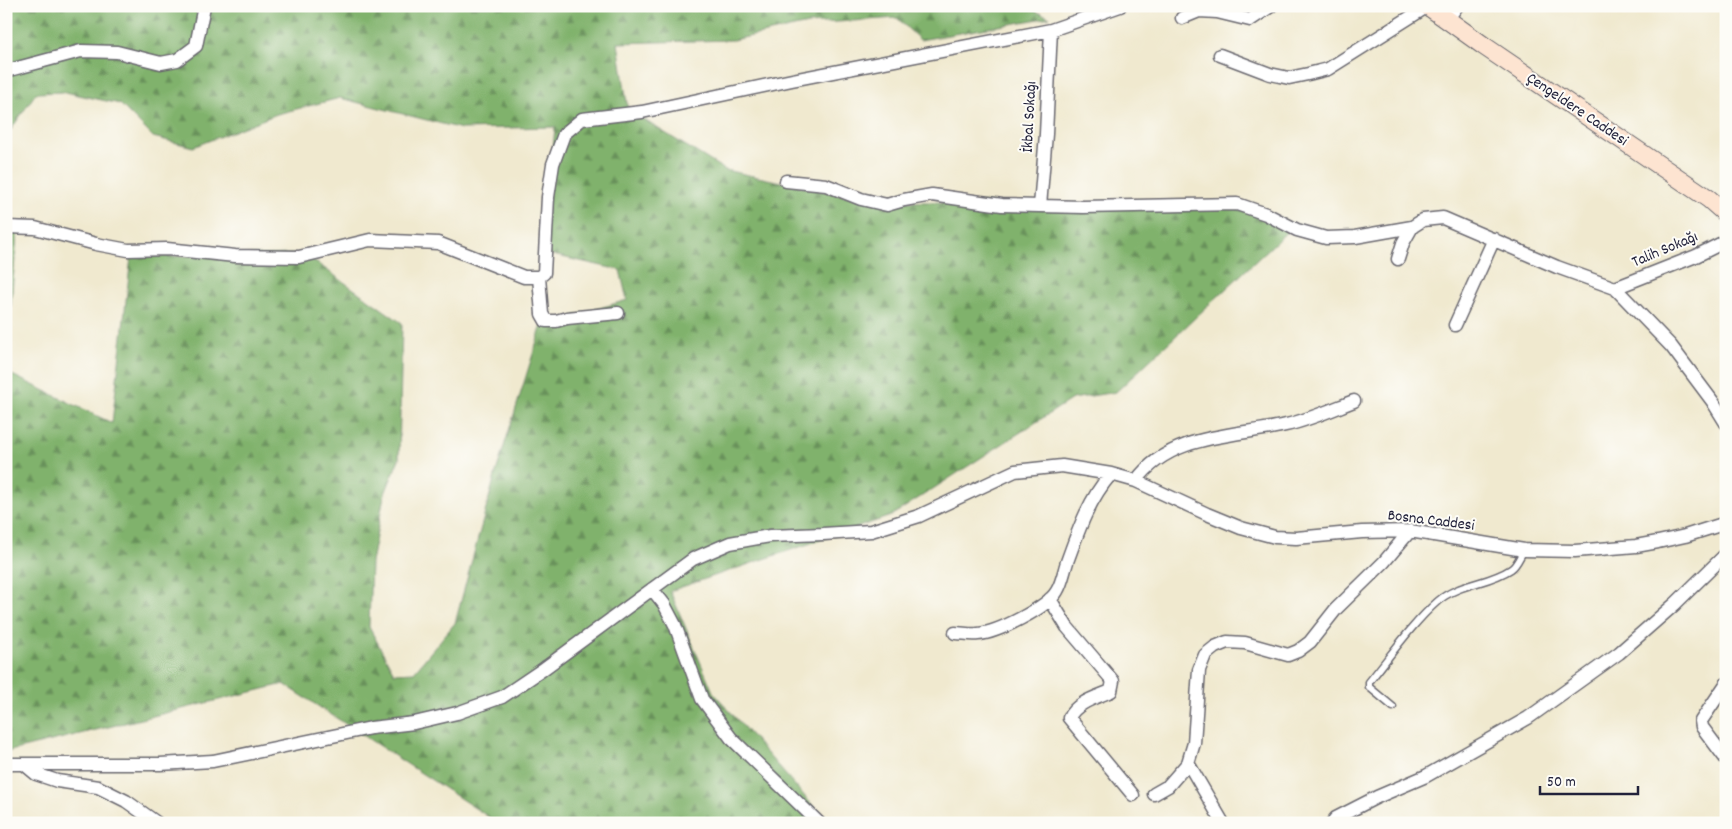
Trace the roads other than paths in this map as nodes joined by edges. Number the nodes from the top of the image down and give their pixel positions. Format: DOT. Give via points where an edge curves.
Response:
graph roads {
  1 [pos="204,6"];
  2 [pos="1120,6"];
  3 [pos="1271,6"];
  4 [pos="1428,6"];
  5 [pos="1452,13"];
  6 [pos="1182,18"];
  7 [pos="1051,30"];
  8 [pos="1220,55"];
  9 [pos="6,71"];
  10 [pos="786,182"];
  11 [pos="1040,206"];
  12 [pos="1726,214"];
  13 [pos="6,226"];
  14 [pos="1412,227"];
  15 [pos="1494,239"];
  16 [pos="1726,239"];
  17 [pos="1398,259"];
  18 [pos="539,277"];
  19 [pos="1615,288"];
  20 [pos="618,313"];
  21 [pos="1455,325"];
  22 [pos="1354,401"];
  23 [pos="1726,423"];
  24 [pos="1111,474"];
  25 [pos="1136,481"];
  26 [pos="1726,522"];
  27 [pos="1410,532"];
  28 [pos="1524,550"];
  29 [pos="1726,554"];
  30 [pos="652,589"];
  31 [pos="1050,598"];
  32 [pos="955,633"];
  33 [pos="1726,684"];
  34 [pos="1393,707"];
  35 [pos="1726,758"];
  36 [pos="1188,763"];
  37 [pos="6,764"];
  38 [pos="24,764"];
  39 [pos="1154,794"];
  40 [pos="1133,795"];
  41 [pos="157,823"];
  42 [pos="819,823"];
  43 [pos="1223,823"];
  44 [pos="1332,823"];
  1 -- 9 [label="street" via="196,46 177,60 161,63 117,52 82,51"];
  2 -- 7 [label="street"];
  3 -- 6 [label="street" via="1250,20 1199,11"];
  4 -- 5 [label="main road, Çengeldere Caddesi"];
  4 -- 8 [label="street" via="1328,68 1308,74 1289,78 1270,74"];
  5 -- 12 [label="main road, Çengeldere Caddesi"];
  7 -- 11 [label="street, İkbal Sokağı"];
  7 -- 18 [label="street" via="642,112 582,120 564,134 553,164 544,273"];
  10 -- 11 [label="street" via="826,185 887,205 932,195 1002,205"];
  11 -- 14 [label="street" via="1237,204 1266,214 1296,230 1326,238 1356,237"];
  13 -- 18 [label="street" via="35,228 128,250 167,249 235,256 299,258 370,240 438,243 524,277"];
  14 -- 15 [label="street" via="1423,220 1443,218"];
  14 -- 17 [label="street"];
  15 -- 19 [label="street" via="1556,267"];
  15 -- 21 [label="street"];
  16 -- 19 [label="street, Talih Sokağı" via="1696,256"];
  18 -- 20 [label="street" via="542,314 546,321"];
  19 -- 23 [label="street" via="1672,346"];
  22 -- 25 [label="street" via="1305,421 1196,441 1158,459"];
  24 -- 25 [label="street, Bosna Caddesi"];
  24 -- 30 [label="street, Bosna Caddesi" via="1062,466 1015,470 919,516 871,531 770,536 730,543 693,559"];
  24 -- 31 [label="street" via="1086,512 1057,592"];
  25 -- 27 [label="street, Bosna Caddesi" via="1216,517 1275,537"];
  26 -- 28 [label="street, Bosna Caddesi" via="1685,536 1636,546 1566,552"];
  27 -- 28 [label="street, Bosna Caddesi"];
  27 -- 36 [label="street" via="1336,608 1310,642 1298,651 1288,655 1245,643 1227,642 1205,654 1199,670 1194,743"];
  28 -- 34 [label="lane" via="1512,569 1453,591 1438,601 1403,639 1369,682 1369,687"];
  29 -- 44 [label="street" via="1619,653 1528,718 1426,776 1377,796"];
  30 -- 38 [label="street, Bosna Caddesi" via="502,697 457,713 213,761"];
  30 -- 42 [label="street" via="675,625 702,699 731,738"];
  31 -- 32 [label="street" via="1015,622 990,632"];
  31 -- 40 [label="street" via="1067,627 1114,680 1111,691 1089,700 1069,718"];
  33 -- 35 [label="street" via="1701,722"];
  36 -- 39 [label="street" via="1168,786"];
  36 -- 43 [label="street"];
  37 -- 38 [label="street, Bosna Caddesi"];
  38 -- 41 [label="street" via="36,774 57,781 98,787 126,801"];
}
